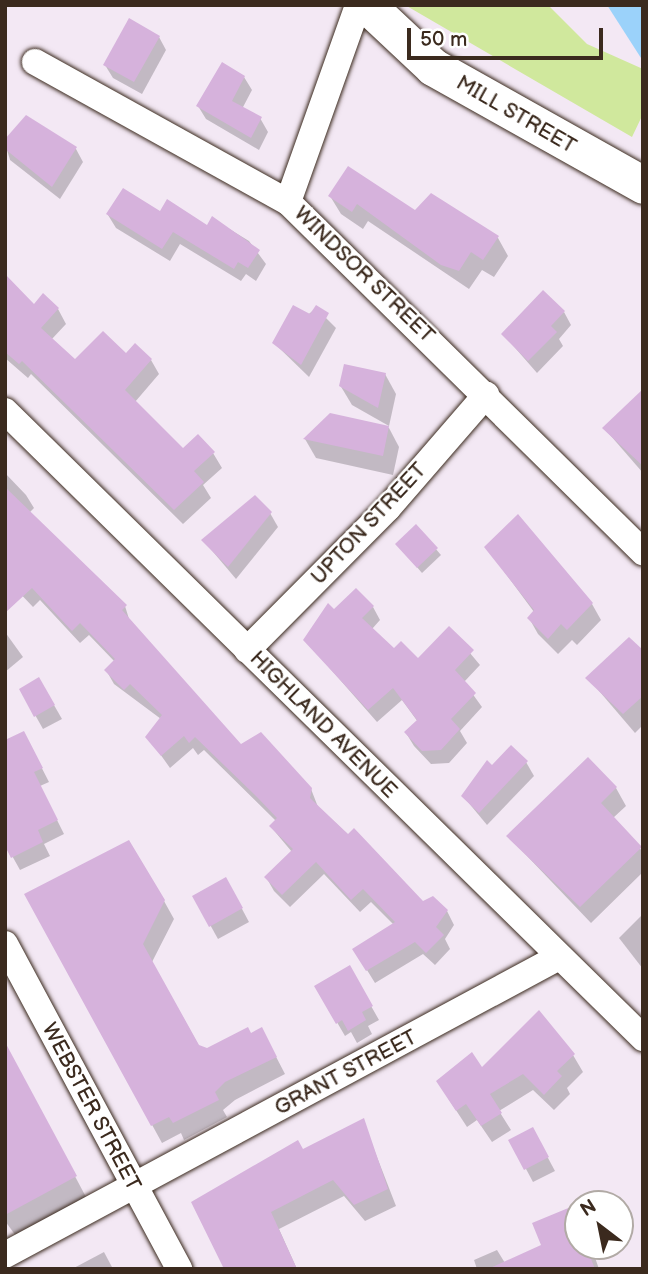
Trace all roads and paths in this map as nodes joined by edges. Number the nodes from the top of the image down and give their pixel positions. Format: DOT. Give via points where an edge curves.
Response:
graph roads {
  1 [pos="358,5"];
  2 [pos="367,5"];
  3 [pos="35,62"];
  4 [pos="643,185"];
  5 [pos="288,202"];
  6 [pos="486,395"];
  7 [pos="5,411"];
  8 [pos="643,552"];
  9 [pos="247,650"];
  10 [pos="5,944"];
  11 [pos="559,957"];
  12 [pos="643,1038"];
  13 [pos="134,1188"];
  14 [pos="5,1255"];
  15 [pos="179,1269"];
  1 -- 5 [label="street"];
  2 -- 4 [label="main road, MILL STREET" via="433,67"];
  3 -- 5 [label="street, WINDSOR STREET"];
  5 -- 6 [label="street, WINDSOR STREET"];
  6 -- 8 [label="street, WINDSOR STREET"];
  6 -- 9 [label="street, UPTON STREET" via="388,508"];
  7 -- 9 [label="street, HIGHLAND AVENUE"];
  9 -- 11 [label="street, HIGHLAND AVENUE"];
  10 -- 13 [label="street, WEBSTER STREET"];
  11 -- 12 [label="street, HIGHLAND AVENUE"];
  11 -- 13 [label="street, GRANT STREET"];
  13 -- 14 [label="street, GRANT STREET"];
  13 -- 15 [label="street, WEBSTER STREET"];
}
